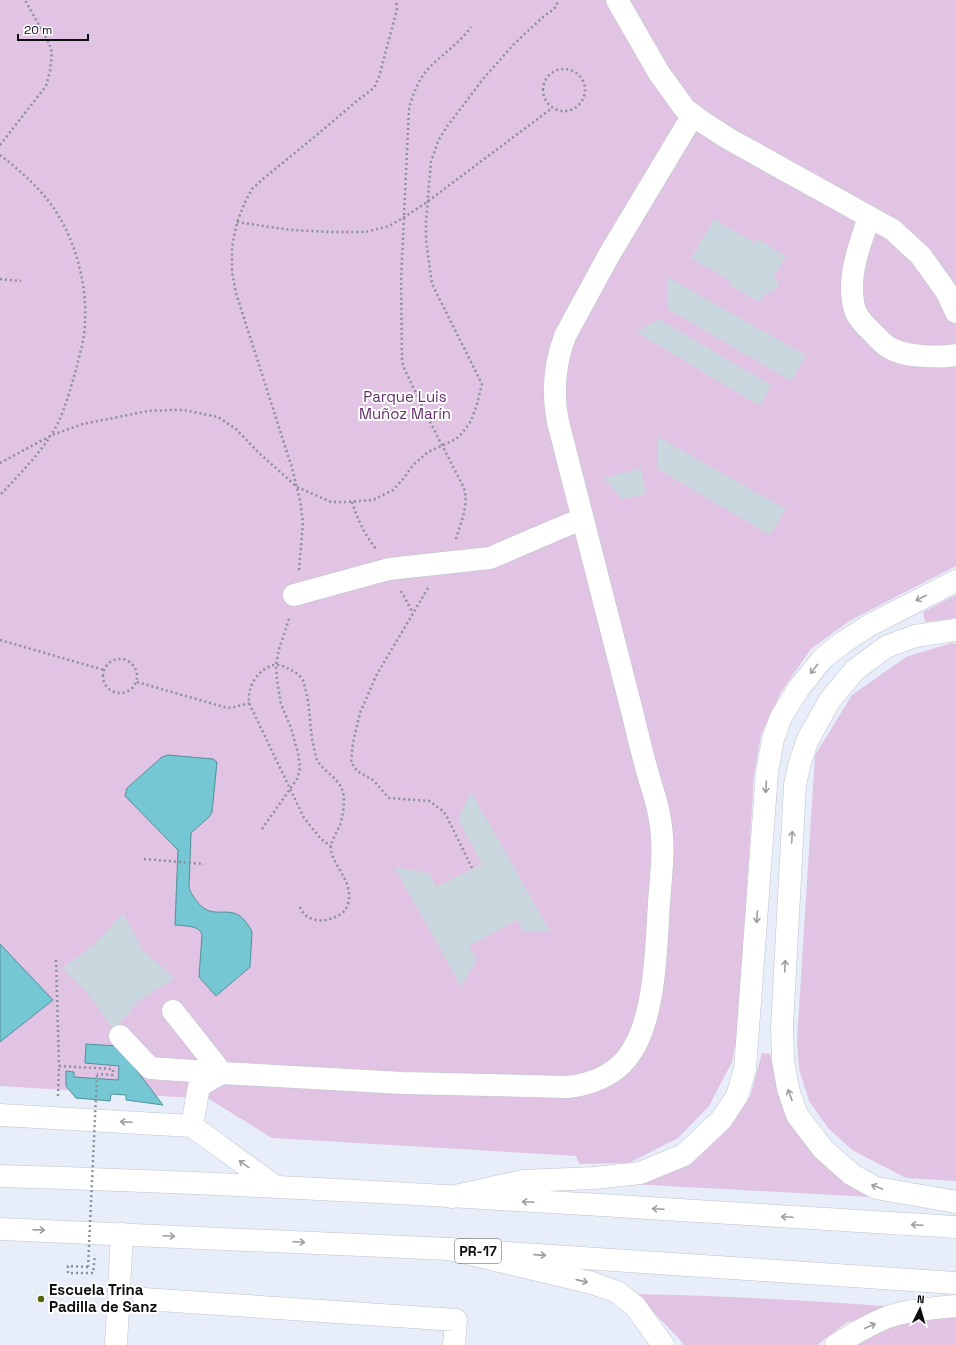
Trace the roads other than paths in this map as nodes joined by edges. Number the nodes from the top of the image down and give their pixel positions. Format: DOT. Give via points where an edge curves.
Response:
graph roads {
  1 [pos="617,0"];
  2 [pos="693,115"];
  3 [pos="869,217"];
  4 [pos="956,312"];
  5 [pos="956,355"];
  6 [pos="583,519"];
  7 [pos="956,580"];
  8 [pos="294,595"];
  9 [pos="956,630"];
  10 [pos="174,1012"];
  11 [pos="120,1036"];
  12 [pos="222,1073"];
  13 [pos="0,1115"];
  14 [pos="192,1126"];
  15 [pos="0,1176"];
  16 [pos="276,1187"];
  17 [pos="451,1197"];
  18 [pos="956,1202"];
  19 [pos="956,1227"];
  20 [pos="0,1229"];
  21 [pos="122,1234"];
  22 [pos="449,1249"];
  23 [pos="956,1283"];
  24 [pos="144,1299"];
  25 [pos="956,1306"];
  26 [pos="116,1345"];
  27 [pos="454,1345"];
  28 [pos="663,1345"];
  29 [pos="836,1345"];
  1 -- 2 [label="main road" via="659,72 685,109"];
  2 -- 3 [label="main road" via="729,139"];
  2 -- 6 [label="main road" via="609,255 560,349 555,377 555,410"];
  3 -- 4 [label="main road" via="893,230 921,256 946,291"];
  3 -- 5 [label="main road" via="855,263 852,286 857,316 889,348 901,353 911,356"];
  6 -- 8 [label="main road" via="490,558 389,569"];
  6 -- 12 [label="main road" via="660,818 662,835 654,976 646,1017 628,1058 606,1076 581,1086 567,1087 403,1083"];
  7 -- 17 [label="main road, one-way" via="870,625 823,658 799,688 781,717 773,740 767,772 745,1069 737,1096 722,1119 684,1156 640,1173 523,1181"];
  18 -- 9 [label="main road, one-way" via="876,1188 851,1174 823,1150 797,1115 788,1089 782,1027 795,785 808,739 830,700 855,670 886,647 915,636"];
  10 -- 12 [label="main road"];
  11 -- 12 [label="main road" via="150,1068"];
  12 -- 14 [label="main road" via="199,1086"];
  14 -- 13 [label="main road, one-way"];
  16 -- 14 [label="main road, one-way"];
  15 -- 16 [label="main road"];
  16 -- 17 [label="main road"];
  19 -- 17 [label="main road, one-way"];
  20 -- 21 [label="main road, PR-17, one-way"];
  21 -- 22 [label="main road, PR-17, one-way"];
  21 -- 26 [label="main road"];
  22 -- 23 [label="main road, PR-17, one-way"];
  22 -- 28 [label="main road, one-way" via="592,1283 617,1292 634,1306"];
  24 -- 27 [label="main road" via="456,1320"];
  29 -- 25 [label="main road, one-way" via="855,1332 889,1317"];
}
